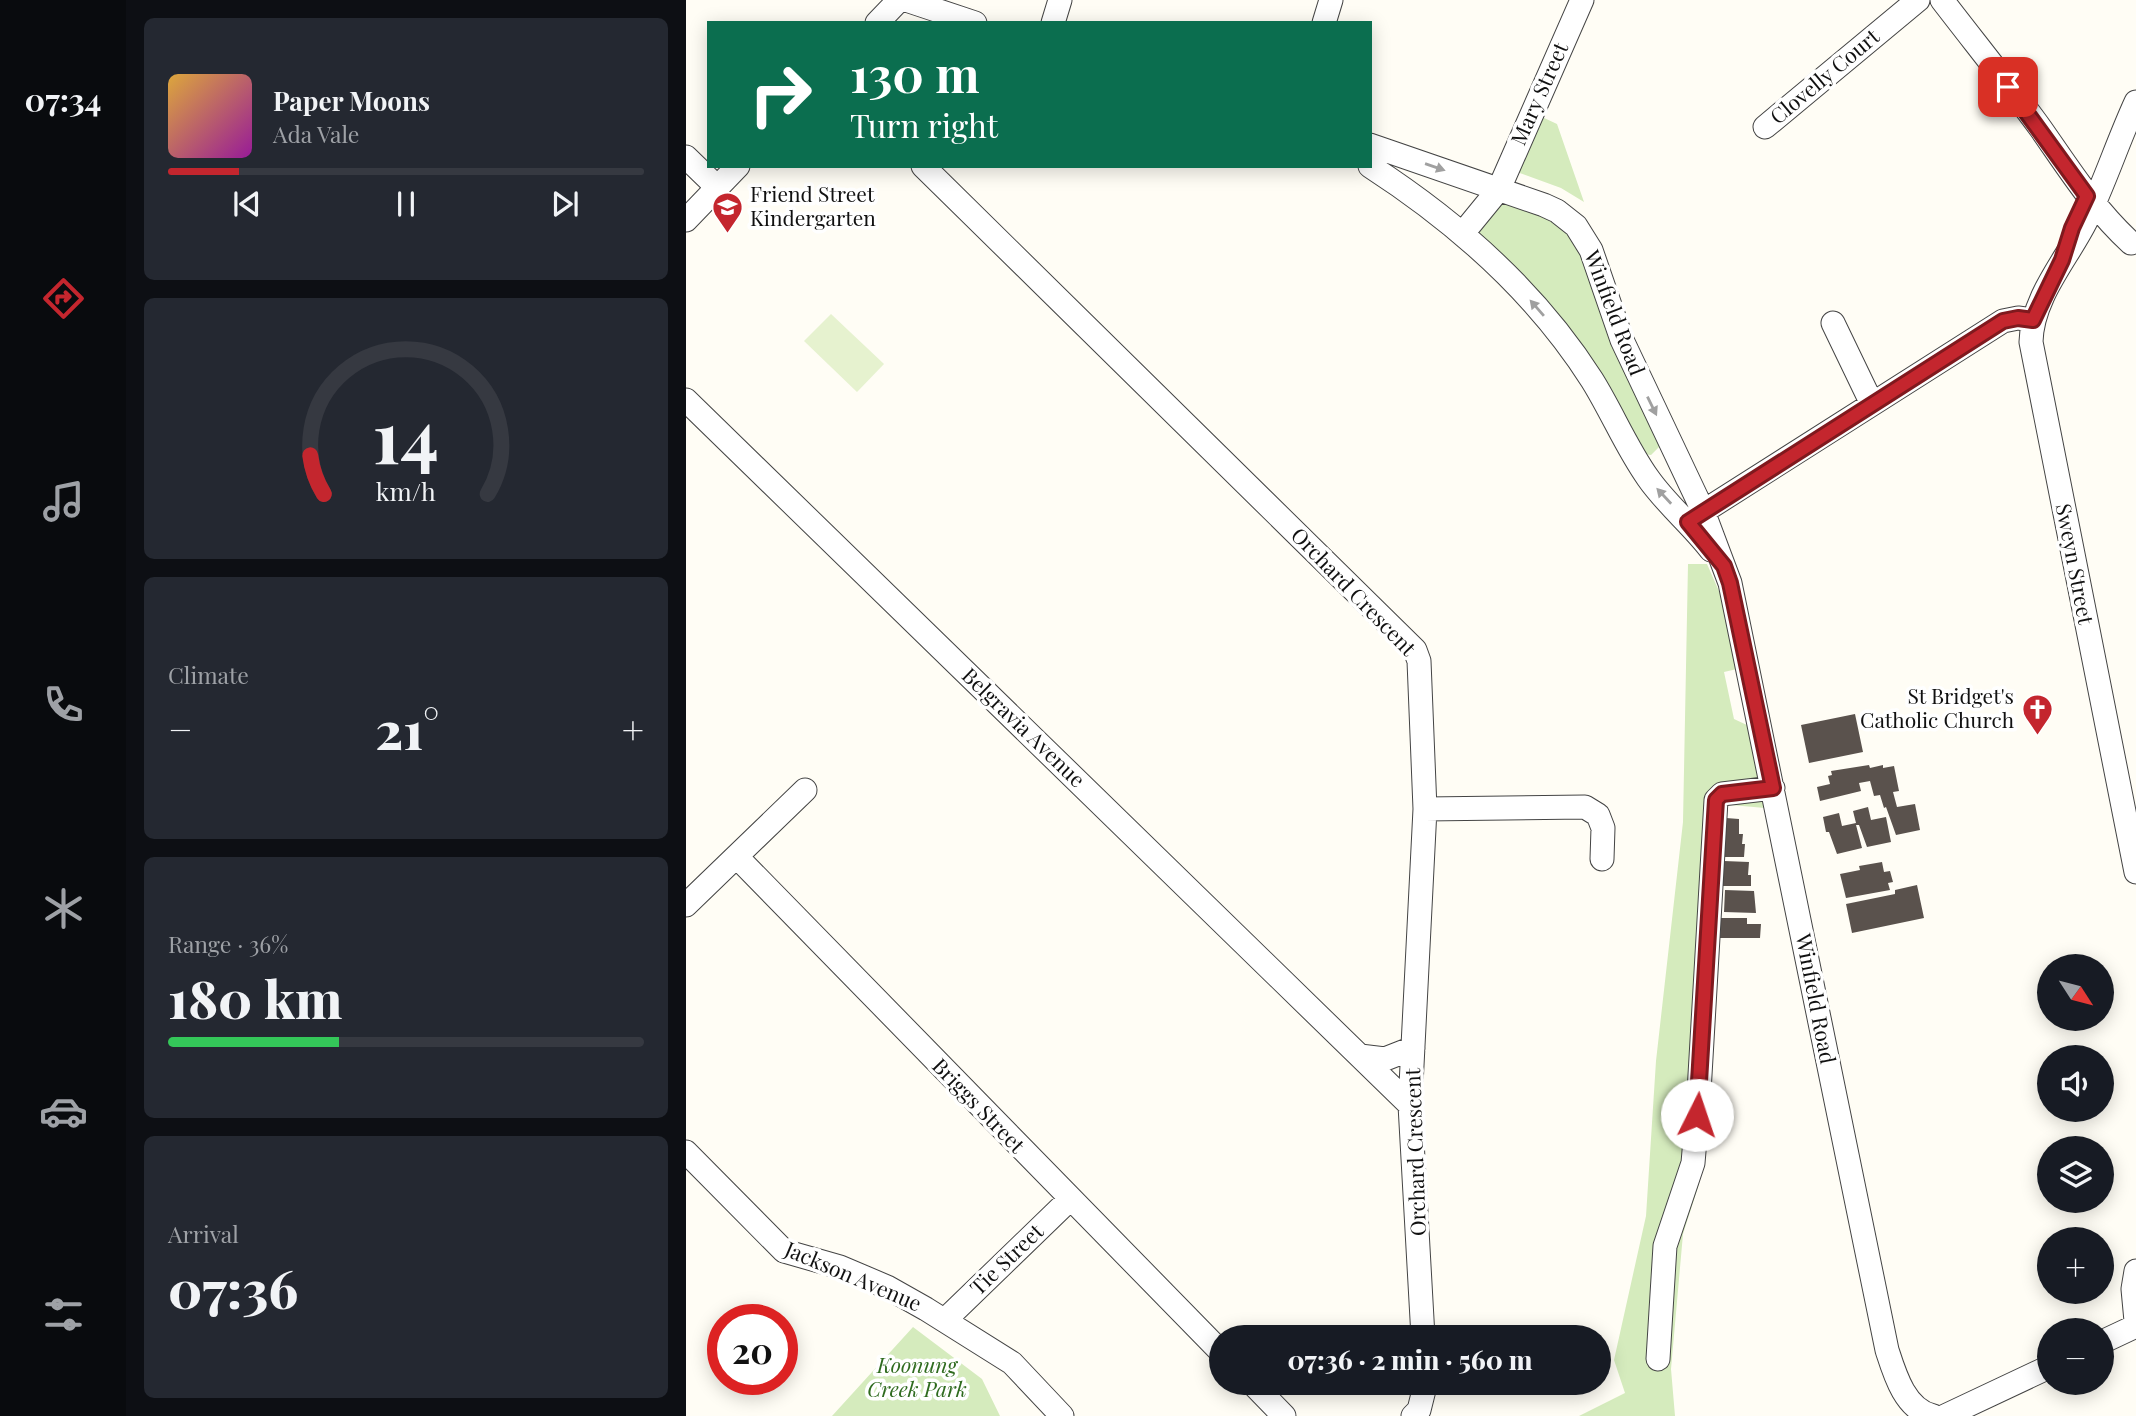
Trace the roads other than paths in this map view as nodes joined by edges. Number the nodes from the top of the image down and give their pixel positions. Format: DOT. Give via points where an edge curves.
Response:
graph roads {
  1 [pos="899,0"];
  2 [pos="906,0"];
  3 [pos="1060,0"];
  4 [pos="1331,0"];
  5 [pos="1582,0"];
  6 [pos="1917,0"];
  7 [pos="1942,0"];
  8 [pos="879,21"];
  9 [pos="969,21"];
  10 [pos="1054,21"];
  11 [pos="1325,21"];
  12 [pos="2136,102"];
  13 [pos="1765,127"];
  14 [pos="1372,146"];
  15 [pos="686,157"];
  16 [pos="1372,167"];
  17 [pos="736,168"];
  18 [pos="925,168"];
  19 [pos="718,188"];
  20 [pos="1499,189"];
  21 [pos="2093,195"];
  22 [pos="686,220"];
  23 [pos="1463,233"];
  24 [pos="2133,247"];
  25 [pos="2033,320"];
  26 [pos="1833,323"];
  27 [pos="686,400"];
  28 [pos="1872,404"];
  29 [pos="1695,516"];
  30 [pos="1773,788"];
  31 [pos="804,790"];
  32 [pos="1424,809"];
  33 [pos="737,857"];
  34 [pos="1602,859"];
  35 [pos="2136,872"];
  36 [pos="686,905"];
  37 [pos="1413,1048"];
  38 [pos="1360,1056"];
  39 [pos="1410,1105"];
  40 [pos="686,1152"];
  41 [pos="1069,1199"];
  42 [pos="2136,1271"];
  43 [pos="945,1320"];
  44 [pos="2136,1323"];
  45 [pos="1422,1325"];
  46 [pos="2114,1335"];
  47 [pos="1209,1340"];
  48 [pos="1658,1359"];
  49 [pos="2037,1372"];
  50 [pos="1264,1395"];
  51 [pos="1423,1395"];
  52 [pos="1931,1415"];
  53 [pos="1062,1416"];
  54 [pos="1284,1416"];
  55 [pos="1413,1416"];
  1 -- 8 [label="street"];
  2 -- 9 [label="street"];
  3 -- 10 [label="street"];
  4 -- 11 [label="street"];
  5 -- 20 [label="street, Mary Street"];
  6 -- 13 [label="street, Clovelly Court"];
  7 -- 21 [label="street"];
  12 -- 21 [label="street, Sweyn Street" via="2101,166"];
  14 -- 20 [label="street, Winfield Road, one-way"];
  15 -- 19 [label="street"];
  16 -- 23 [label="street, Winfield Road"];
  17 -- 19 [label="street"];
  18 -- 32 [label="street, Orchard Crescent" via="1415,650"];
  19 -- 22 [label="street"];
  20 -- 23 [label="street, Mary Street"];
  20 -- 29 [label="street, Winfield Road, one-way" via="1557,211 1584,237"];
  21 -- 24 [label="street" via="2109,223"];
  21 -- 25 [label="street, Sweyn Street" via="2072,228"];
  29 -- 23 [label="street, Winfield Road, one-way" via="1651,481 1592,379 1555,329"];
  25 -- 28 [label="street" via="2003,321"];
  25 -- 35 [label="street, Sweyn Street" via="2032,355"];
  26 -- 28 [label="street"];
  27 -- 38 [label="street, Belgravia Avenue"];
  28 -- 29 [label="street"];
  29 -- 30 [label="street, Winfield Road" via="1724,566 1735,601"];
  30 -- 48 [label="street" via="1722,794 1716,800 1693,1163 1665,1245"];
  30 -- 52 [label="street, Winfield Road" via="1887,1350 1903,1390 1916,1408"];
  31 -- 33 [label="street"];
  32 -- 34 [label="street" via="1585,807 1598,815 1603,828"];
  32 -- 37 [label="street, Orchard Crescent"];
  33 -- 36 [label="street"];
  33 -- 41 [label="street, Briggs Street"];
  37 -- 38 [label="street" via="1385,1059"];
  37 -- 39 [label="street, Orchard Crescent"];
  38 -- 39 [label="street, Belgravia Avenue"];
  39 -- 45 [label="street, Orchard Crescent"];
  40 -- 43 [label="street, Jackson Avenue" via="784,1251 887,1287"];
  41 -- 43 [label="street, Tie Street"];
  41 -- 47 [label="street, Briggs Street"];
  42 -- 44 [label="street"];
  43 -- 53 [label="street, Jackson Avenue" via="1012,1363"];
  44 -- 46 [label="street"];
  49 -- 52 [label="street, Winfield Road"];
  50 -- 54 [label="street"];
  51 -- 55 [label="street"];
}
